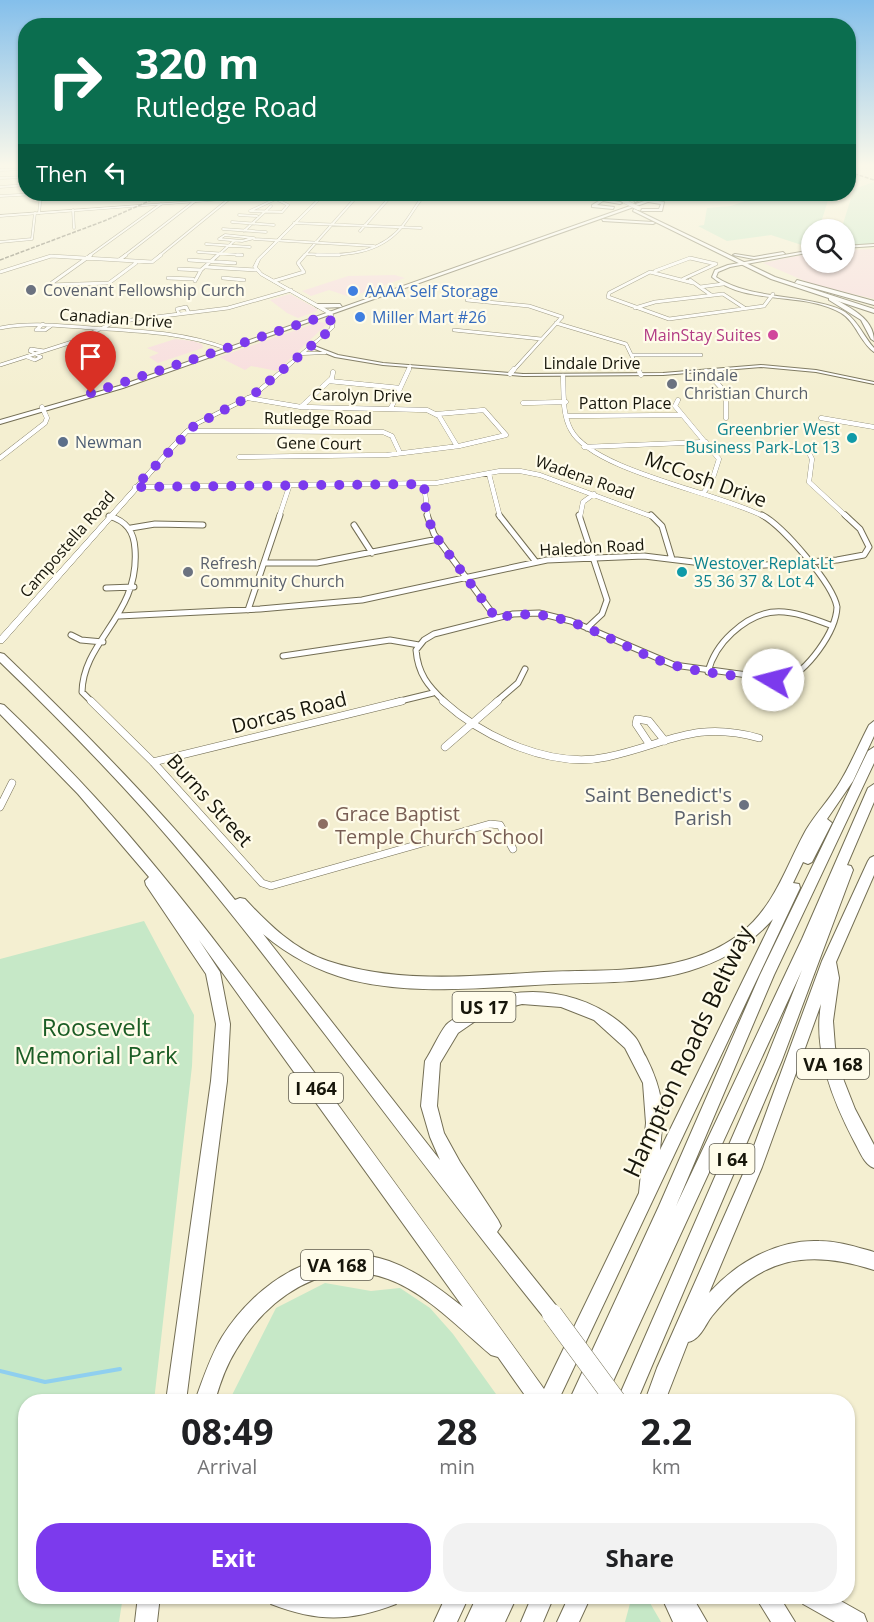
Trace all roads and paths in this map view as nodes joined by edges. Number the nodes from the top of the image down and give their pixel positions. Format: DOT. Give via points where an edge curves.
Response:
graph roads {
  1 [pos="278,240"];
  2 [pos="111,241"];
  3 [pos="144,241"];
  4 [pos="178,241"];
  5 [pos="234,241"];
  6 [pos="237,241"];
  7 [pos="291,241"];
  8 [pos="382,241"];
  9 [pos="525,241"];
  10 [pos="534,241"];
  11 [pos="698,241"];
  12 [pos="704,241"];
  13 [pos="316,242"];
  14 [pos="206,244"];
  15 [pos="229,246"];
  16 [pos="375,246"];
  17 [pos="874,246"];
  18 [pos="250,247"];
  19 [pos="855,247"];
  20 [pos="198,252"];
  21 [pos="801,252"];
  22 [pos="801,252"];
  23 [pos="220,254"];
  24 [pos="306,254"];
  25 [pos="783,254"];
  26 [pos="242,255"];
  27 [pos="735,255"];
  28 [pos="776,257"];
  29 [pos="87,258"];
  30 [pos="119,260"];
  31 [pos="189,260"];
  32 [pos="211,262"];
  33 [pos="744,262"];
  34 [pos="136,263"];
  35 [pos="235,263"];
  36 [pos="206,267"];
  37 [pos="232,268"];
  38 [pos="179,269"];
  39 [pos="201,270"];
  40 [pos="256,270"];
  41 [pos="655,271"];
  42 [pos="0,272"];
  43 [pos="779,275"];
  44 [pos="168,278"];
  45 [pos="685,278"];
  46 [pos="244,280"];
  47 [pos="274,281"];
  48 [pos="797,282"];
  49 [pos="720,285"];
  50 [pos="701,288"];
  51 [pos="291,290"];
  52 [pos="819,294"];
  53 [pos="711,295"];
  54 [pos="772,295"];
  55 [pos="467,300"];
  56 [pos="865,305"];
  57 [pos="318,306"];
  58 [pos="340,306"];
  59 [pos="827,306"];
  60 [pos="874,307"];
  61 [pos="635,308"];
  62 [pos="746,309"];
  63 [pos="328,312"];
  64 [pos="312,320"];
  65 [pos="333,322"];
  66 [pos="556,323"];
  67 [pos="43,324"];
  68 [pos="50,325"];
  69 [pos="2,327"];
  70 [pos="102,329"];
  71 [pos="454,330"];
  72 [pos="83,338"];
  73 [pos="541,339"];
  74 [pos="874,339"];
  75 [pos="75,341"];
  76 [pos="312,346"];
  77 [pos="226,348"];
  78 [pos="874,351"];
  79 [pos="324,353"];
  80 [pos="302,354"];
  81 [pos="632,355"];
  82 [pos="701,355"];
  83 [pos="0,365"];
  84 [pos="410,366"];
  85 [pos="706,371"];
  86 [pos="333,372"];
  87 [pos="510,374"];
  88 [pos="641,375"];
  89 [pos="563,376"];
  90 [pos="329,381"];
  91 [pos="874,383"];
  92 [pos="400,388"];
  93 [pos="248,398"];
  94 [pos="678,400"];
  95 [pos="566,402"];
  96 [pos="523,403"];
  97 [pos="302,407"];
  98 [pos="391,408"];
  99 [pos="43,409"];
  100 [pos="437,414"];
  101 [pos="682,415"];
  102 [pos="567,416"];
  103 [pos="726,418"];
  104 [pos="821,418"];
  105 [pos="0,420"];
  106 [pos="874,427"];
  107 [pos="188,431"];
  108 [pos="706,442"];
  109 [pos="457,446"];
  110 [pos="584,447"];
  111 [pos="808,451"];
  112 [pos="400,453"];
  113 [pos="238,457"];
  114 [pos="0,458"];
  115 [pos="489,474"];
  116 [pos="424,484"];
  117 [pos="135,487"];
  118 [pos="289,487"];
  119 [pos="704,492"];
  120 [pos="594,494"];
  121 [pos="109,516"];
  122 [pos="203,525"];
  123 [pos="354,525"];
  124 [pos="131,528"];
  125 [pos="438,539"];
  126 [pos="372,553"];
  127 [pos="595,558"];
  128 [pos="672,560"];
  129 [pos="536,562"];
  130 [pos="808,562"];
  131 [pos="264,563"];
  132 [pos="467,578"];
  133 [pos="134,587"];
  134 [pos="106,588"];
  135 [pos="248,610"];
  136 [pos="119,616"];
  137 [pos="496,618"];
  138 [pos="830,625"];
  139 [pos="587,628"];
  140 [pos="71,635"];
  141 [pos="0,640"];
  142 [pos="103,642"];
  143 [pos="419,645"];
  144 [pos="0,656"];
  145 [pos="284,656"];
  146 [pos="525,669"];
  147 [pos="708,672"];
  148 [pos="433,693"];
  149 [pos="0,708"];
  150 [pos="473,722"];
  151 [pos="874,724"];
  152 [pos="759,738"];
  153 [pos="665,741"];
  154 [pos="650,745"];
  155 [pos="445,747"];
  156 [pos="874,751"];
  157 [pos="153,762"];
  158 [pos="847,781"];
  159 [pos="12,783"];
  160 [pos="874,788"];
  161 [pos="874,802"];
  162 [pos="0,807"];
  163 [pos="112,826"];
  164 [pos="178,840"];
  165 [pos="513,849"];
  166 [pos="874,861"];
  167 [pos="830,962"];
  168 [pos="874,1160"];
  169 [pos="646,1199"];
  170 [pos="874,1261"];
  171 [pos="527,1283"];
  172 [pos="510,1357"];
  173 [pos="664,1375"];
  174 [pos="177,1394"];
  175 [pos="207,1394"];
  176 [pos="536,1394"];
  177 [pos="551,1394"];
  178 [pos="582,1394"];
  179 [pos="597,1394"];
  180 [pos="611,1394"];
  181 [pos="630,1394"];
  182 [pos="657,1394"];
  183 [pos="148,1604"];
  184 [pos="301,1604"];
  185 [pos="359,1604"];
  186 [pos="454,1604"];
  187 [pos="484,1604"];
  188 [pos="502,1604"];
  189 [pos="540,1604"];
  190 [pos="576,1604"];
  191 [pos="676,1604"];
  192 [pos="684,1604"];
  193 [pos="772,1604"];
  194 [pos="825,1604"];
  195 [pos="146,1622"];
  196 [pos="445,1622"];
  197 [pos="476,1622"];
  198 [pos="494,1622"];
  199 [pos="532,1622"];
  200 [pos="568,1622"];
  201 [pos="685,1622"];
  202 [pos="696,1622"];
  203 [pos="784,1622"];
  204 [pos="856,1622"];
  1 -- 40 [label="main road" via="255,264"];
  2 -- 29 [label="street"];
  3 -- 30 [label="street"];
  4 -- 30 [label="street" via="152,262"];
  5 -- 6 [label="street"];
  5 -- 15 [label="street"];
  7 -- 13 [label="street"];
  8 -- 16 [label="street"];
  9 -- 58 [label="main road"];
  10 -- 63 [label="main road"];
  11 -- 33 [label="main road"];
  12 -- 27 [label="main road"];
  13 -- 16 [label="street"];
  13 -- 24 [label="street"];
  14 -- 15 [label="street"];
  15 -- 18 [label="street"];
  15 -- 23 [label="street"];
  16 -- 24 [label="street" via="348,255"];
  17 -- 19 [label="street"];
  20 -- 23 [label="street"];
  21 -- 25 [label="street"];
  22 -- 28 [label="street"];
  23 -- 26 [label="street"];
  23 -- 32 [label="street"];
  24 -- 47 [label="street" via="297,264 304,272"];
  25 -- 27 [label="main road" via="754,258"];
  25 -- 33 [label="street"];
  27 -- 33 [label="main road"];
  28 -- 33 [label="street"];
  28 -- 43 [label="main road" via="758,263"];
  29 -- 30 [label="street"];
  29 -- 34 [label="street" via="49,285 109,282"];
  29 -- 42 [label="street" via="54,256"];
  31 -- 32 [label="street"];
  32 -- 35 [label="street"];
  32 -- 36 [label="street"];
  33 -- 43 [label="main road"];
  33 -- 49 [label="street" via="714,273"];
  33 -- 49 [label="street" via="718,267 707,276"];
  33 -- 52 [label="main road"];
  33 -- 56 [label="main road" via="795,284"];
  36 -- 37 [label="street"];
  36 -- 39 [label="street"];
  37 -- 40 [label="street"];
  37 -- 46 [label="street" via="221,279"];
  38 -- 39 [label="street"];
  39 -- 44 [label="street" via="194,280"];
  40 -- 47 [label="main road"];
  41 -- 45 [label="street"];
  41 -- 45 [label="street" via="690,258 716,264"];
  41 -- 61 [label="street" via="609,293 610,299"];
  43 -- 48 [label="main road"];
  45 -- 50 [label="street"];
  47 -- 51 [label="main road"];
  48 -- 56 [label="main road"];
  48 -- 60 [label="highway"];
  49 -- 50 [label="street"];
  49 -- 54 [label="street"];
  50 -- 53 [label="street"];
  51 -- 57 [label="main road"];
  51 -- 70 [label="street" via="237,306 115,322"];
  52 -- 60 [label="main road"];
  52 -- 74 [label="highway" via="858,314 868,324"];
  53 -- 61 [label="street"];
  53 -- 62 [label="street" via="723,294"];
  54 -- 59 [label="street"];
  54 -- 62 [label="street" via="767,305"];
  55 -- 66 [label="street" via="536,307 562,317"];
  56 -- 60 [label="main road"];
  57 -- 58 [label="main road"];
  57 -- 63 [label="main road"];
  58 -- 63 [label="main road"];
  59 -- 78 [label="street" via="852,319"];
  61 -- 62 [label="street" via="669,319"];
  63 -- 64 [label="main road"];
  63 -- 65 [label="main road"];
  63 -- 77 [label="main road"];
  64 -- 65 [label="main road" via="326,318"];
  64 -- 77 [label="main road"];
  65 -- 76 [label="main road, Campostella Road" via="332,328"];
  66 -- 73 [label="street"];
  66 -- 81 [label="street" via="626,344"];
  67 -- 68 [label="street, Canadian Drive"];
  67 -- 68 [label="street" via="36,330 45,330"];
  67 -- 69 [label="street, Canadian Drive"];
  68 -- 70 [label="street, Canadian Drive"];
  70 -- 72 [label="street"];
  70 -- 77 [label="street, Canadian Drive" via="180,335"];
  71 -- 73 [label="street"];
  72 -- 75 [label="street"];
  72 -- 75 [label="street" via="90,342"];
  73 -- 87 [label="street"];
  75 -- 83 [label="street" via="44,351 30,350 41,358 27,357"];
  76 -- 79 [label="street, Lindale Drive"];
  76 -- 80 [label="main road, Campostella Road"];
  77 -- 99 [label="main road"];
  79 -- 80 [label="main road"];
  79 -- 84 [label="street, Lindale Drive"];
  80 -- 93 [label="main road, Campostella Road"];
  81 -- 82 [label="street"];
  81 -- 88 [label="street"];
  84 -- 87 [label="street, Lindale Drive"];
  84 -- 92 [label="street"];
  85 -- 88 [label="street, Lindale Drive"];
  85 -- 91 [label="street, Lindale Drive" via="779,367"];
  85 -- 103 [label="street" via="729,397"];
  86 -- 90 [label="street"];
  87 -- 89 [label="street, Lindale Drive"];
  88 -- 89 [label="street, Lindale Drive"];
  89 -- 95 [label="street, McCosh Drive"];
  90 -- 92 [label="street"];
  90 -- 97 [label="street"];
  92 -- 98 [label="street"];
  93 -- 97 [label="street, Carolyn Drive"];
  93 -- 107 [label="main road, Campostella Road"];
  94 -- 101 [label="street" via="675,404"];
  95 -- 96 [label="street"];
  95 -- 102 [label="street, McCosh Drive"];
  97 -- 98 [label="street, Carolyn Drive"];
  98 -- 100 [label="street, Carolyn Drive" via="417,408"];
  99 -- 105 [label="main road"];
  99 -- 114 [label="street" via="45,423"];
  100 -- 109 [label="street, Carolyn Drive"];
  100 -- 109 [label="street, Gene Court" via="486,410 506,435"];
  101 -- 102 [label="street, Patton Place"];
  101 -- 108 [label="street"];
  102 -- 110 [label="street, McCosh Drive" via="569,429"];
  104 -- 106 [label="street"];
  107 -- 112 [label="street, Rutledge Road" via="382,432 392,436"];
  107 -- 117 [label="main road, Campostella Road"];
  108 -- 110 [label="street"];
  108 -- 119 [label="street" via="719,463"];
  109 -- 112 [label="street, Gene Court"];
  110 -- 119 [label="street, McCosh Drive" via="609,461"];
  111 -- 130 [label="street, Haledon Road" via="812,459 809,482 844,514 869,545 867,552 857,558"];
  112 -- 113 [label="street, Gene Court"];
  115 -- 116 [label="street, Wadena Road"];
  115 -- 120 [label="street, Wadena Road" via="527,471"];
  115 -- 129 [label="street" via="500,517"];
  116 -- 118 [label="street, Wadena Road"];
  116 -- 125 [label="street" via="426,512"];
  117 -- 118 [label="street, Wadena Road"];
  117 -- 121 [label="main road, Campostella Road"];
  118 -- 131 [label="street"];
  119 -- 130 [label="street, McCosh Drive" via="776,522"];
  120 -- 127 [label="street" via="579,511"];
  120 -- 128 [label="street, Wadena Road" via="657,519"];
  121 -- 124 [label="street" via="123,520"];
  121 -- 141 [label="main road, Campostella Road"];
  122 -- 124 [label="street" via="153,524"];
  123 -- 126 [label="street"];
  124 -- 133 [label="street, Burns Street" via="138,565"];
  125 -- 126 [label="street"];
  125 -- 132 [label="street"];
  126 -- 131 [label="street" via="317,563"];
  127 -- 128 [label="street, Haledon Road" via="644,556"];
  127 -- 129 [label="street, Haledon Road"];
  127 -- 139 [label="street" via="607,600 602,614"];
  128 -- 130 [label="street, Haledon Road" via="735,567"];
  129 -- 132 [label="street, Haledon Road"];
  130 -- 138 [label="street, McCosh Drive" via="836,600 838,609"];
  131 -- 135 [label="street"];
  132 -- 135 [label="street, Haledon Road" via="362,600"];
  132 -- 137 [label="street"];
  133 -- 134 [label="street"];
  133 -- 136 [label="street, Burns Street"];
  135 -- 136 [label="street, Haledon Road"];
  136 -- 142 [label="street, Burns Street"];
  137 -- 139 [label="street, McCosh Drive" via="538,613"];
  137 -- 143 [label="street, McCosh Drive" via="438,632"];
  138 -- 147 [label="street, McCosh Drive" via="804,670 794,678 773,680"];
  138 -- 147 [label="street" via="787,612 752,615 712,655"];
  139 -- 147 [label="street, McCosh Drive" via="662,661"];
  140 -- 142 [label="street"];
  142 -- 157 [label="street, Burns Street" via="83,675 82,692"];
  143 -- 145 [label="street" via="390,640"];
  143 -- 148 [label="street" via="415,663"];
  144 -- 164 [label="highway, I 464" via="85,736"];
  146 -- 150 [label="street" via="518,682"];
  148 -- 150 [label="street"];
  148 -- 157 [label="street, Dorcas Road"];
  149 -- 163 [label="highway, I 464"];
  150 -- 154 [label="street" via="557,760 586,761"];
  150 -- 155 [label="street"];
  151 -- 158 [label="highway, Hampton Roads Beltway"];
  152 -- 153 [label="street" via="713,730"];
  153 -- 154 [label="street"];
  153 -- 154 [label="street" via="649,721 638,719 636,724"];
  156 -- 178 [label="highway" via="767,975"];
  157 -- 165 [label="street, Burns Street" via="267,886 490,824 500,825"];
  158 -- 164 [label="highway" via="811,834 781,897 764,921 748,936 717,954 688,966 648,974 426,983 395,982 344,972 300,953 259,923"];
  158 -- 169 [label="highway, Hampton Roads Beltway"];
  159 -- 162 [label="street"];
  160 -- 179 [label="highway" via="804,950"];
  161 -- 181 [label="highway, I 64" via="774,1060"];
  163 -- 172 [label="highway, I 464" via="146,862 254,1003"];
  163 -- 174 [label="highway" via="204,956 213,972 221,1004 222,1057"];
  164 -- 171 [label="highway, I 464" via="288,974"];
  166 -- 167 [label="highway"];
  167 -- 168 [label="highway, VA 168" via="834,976 827,1005 829,1053 849,1114"];
  167 -- 173 [label="highway" via="754,1167"];
  169 -- 171 [label="highway, US 17" via="653,1096 646,1070 623,1035 594,1011 549,996 502,999 469,1015 450,1033 436,1057 429,1090 433,1126"];
  169 -- 177 [label="highway, Hampton Roads Beltway"];
  170 -- 173 [label="highway" via="818,1248 783,1252 769,1258 709,1304"];
  171 -- 180 [label="highway, I 464, bridge"];
  172 -- 175 [label="highway, VA 168" via="402,1276 368,1265 334,1265 292,1280 251,1313 221,1356"];
  172 -- 176 [label="highway, I 464"];
  173 -- 182 [label="highway"];
  183 -- 195 [label="highway"];
  184 -- 185 [label="highway" via="318,1610 338,1610"];
  186 -- 196 [label="highway"];
  187 -- 197 [label="highway"];
  188 -- 198 [label="highway"];
  189 -- 199 [label="highway"];
  190 -- 200 [label="highway"];
  191 -- 201 [label="highway"];
  192 -- 202 [label="highway"];
  193 -- 203 [label="highway"];
  194 -- 204 [label="highway"];
}
